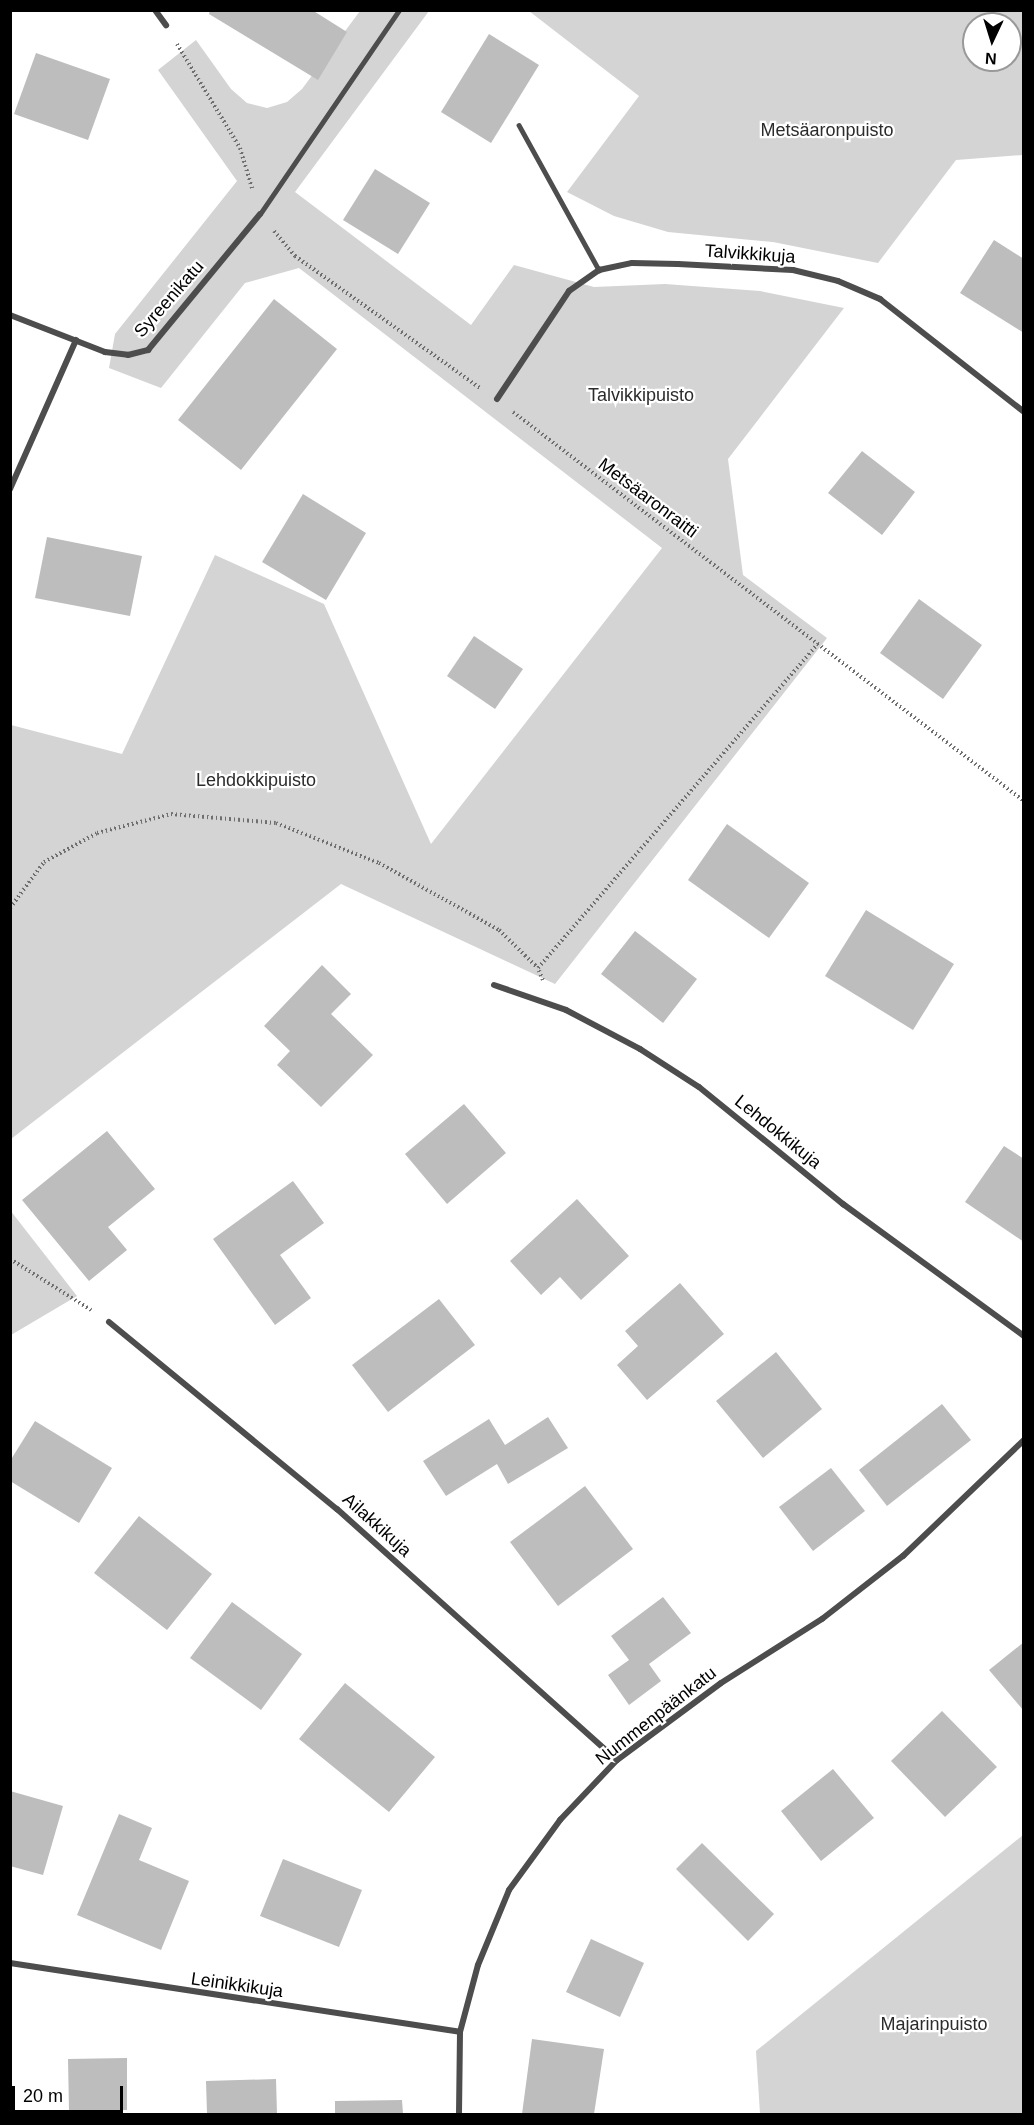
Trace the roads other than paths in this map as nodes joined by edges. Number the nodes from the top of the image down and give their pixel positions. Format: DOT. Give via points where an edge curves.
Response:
graph roads {
  1 [pos="155,10"];
  2 [pos="399,10"];
  3 [pos="166,26"];
  4 [pos="519,125"];
  5 [pos="260,214"];
  6 [pos="599,270"];
  7 [pos="10,315"];
  8 [pos="76,340"];
  9 [pos="497,399"];
  10 [pos="1023,411"];
  11 [pos="10,489"];
  12 [pos="494,985"];
  13 [pos="109,1322"];
  14 [pos="1023,1336"];
  15 [pos="1023,1440"];
  16 [pos="617,1760"];
  17 [pos="10,1963"];
  18 [pos="460,2032"];
  19 [pos="459,2115"];
  1 -- 3 [label="street"];
  2 -- 5 [label="lane"];
  4 -- 6 [label="lane"];
  5 -- 8 [label="street, Syreenikatu" via="148,350 128,355"];
  6 -- 9 [label="street, Talvikkikuja" via="569,291"];
  6 -- 10 [label="street, Talvikkikuja" via="632,263 678,264 793,270 838,281 880,299"];
  7 -- 8 [label="street, Syreenikatu"];
  8 -- 11 [label="street"];
  12 -- 14 [label="street, Lehdokkikuja" via="552,1006 640,1049 699,1087 843,1204"];
  13 -- 16 [label="street, Ailakkikuja" via="337,1509"];
  15 -- 16 [label="street, Nummenpäänkatu" via="903,1556 822,1619 721,1683"];
  16 -- 18 [label="street, Nummenpäänkatu" via="560,1820 509,1890 478,1965"];
  17 -- 18 [label="street, Leinikkikuja"];
  18 -- 19 [label="street, Nummenpäänkatu"];
}
